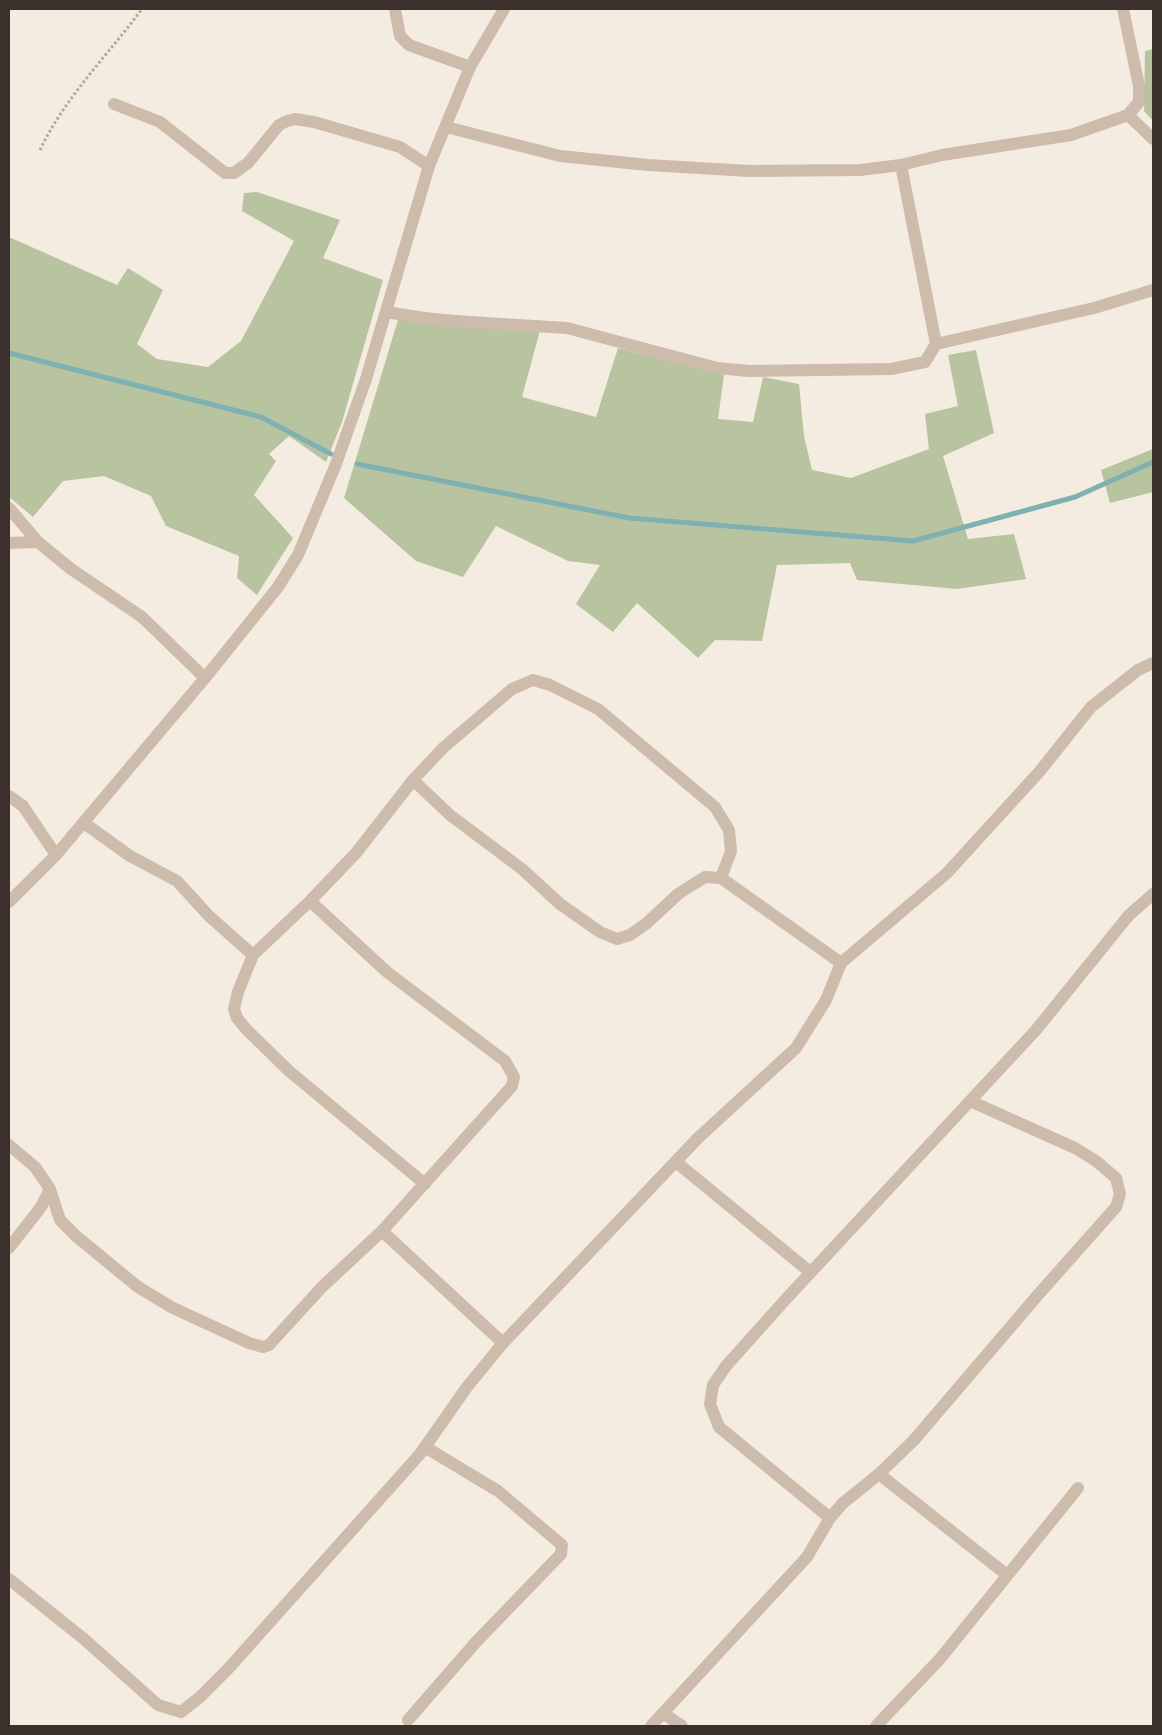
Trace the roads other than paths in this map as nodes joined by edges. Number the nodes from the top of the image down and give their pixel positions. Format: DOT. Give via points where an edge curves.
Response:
graph roads {
  1 [pos="395,9"];
  2 [pos="504,9"];
  3 [pos="1123,9"];
  4 [pos="470,67"];
  5 [pos="114,104"];
  6 [pos="1128,115"];
  7 [pos="446,127"];
  8 [pos="1153,139"];
  9 [pos="901,165"];
  10 [pos="429,166"];
  11 [pos="1153,290"];
  12 [pos="386,312"];
  13 [pos="936,344"];
  14 [pos="9,508"];
  15 [pos="38,542"];
  16 [pos="9,543"];
  17 [pos="1153,664"];
  18 [pos="205,678"];
  19 [pos="413,780"];
  20 [pos="9,796"];
  21 [pos="84,823"];
  22 [pos="56,855"];
  23 [pos="721,878"];
  24 [pos="1153,894"];
  25 [pos="310,901"];
  26 [pos="9,902"];
  27 [pos="252,955"];
  28 [pos="841,963"];
  29 [pos="970,1101"];
  30 [pos="9,1145"];
  31 [pos="676,1162"];
  32 [pos="424,1184"];
  33 [pos="50,1189"];
  34 [pos="382,1231"];
  35 [pos="9,1248"];
  36 [pos="810,1272"];
  37 [pos="503,1342"];
  38 [pos="425,1447"];
  39 [pos="879,1474"];
  40 [pos="1078,1488"];
  41 [pos="830,1518"];
  42 [pos="1007,1575"];
  43 [pos="9,1579"];
  44 [pos="663,1713"];
  45 [pos="408,1720"];
  46 [pos="651,1726"];
  47 [pos="682,1726"];
  48 [pos="876,1726"];
  1 -- 4 [label="street" via="400,36 409,45"];
  2 -- 4 [label="street"];
  3 -- 6 [label="street" via="1139,86 1139,102"];
  4 -- 7 [label="street"];
  5 -- 10 [label="street" via="160,122 225,174 234,173 248,163 279,125 295,119 400,147"];
  6 -- 8 [label="street"];
  6 -- 9 [label="street" via="1071,134"];
  7 -- 9 [label="street" via="560,156 648,165 749,171 860,170"];
  7 -- 10 [label="street"];
  9 -- 13 [label="street"];
  10 -- 12 [label="street"];
  11 -- 13 [label="street" via="1094,308"];
  12 -- 13 [label="street" via="438,320 567,328 717,368 749,371 892,369 925,362"];
  12 -- 18 [label="street" via="336,464 298,555 278,587"];
  14 -- 15 [label="street"];
  15 -- 16 [label="street"];
  15 -- 18 [label="street" via="71,569 142,617"];
  17 -- 28 [label="street" via="1138,670 1091,707 979,840 947,873"];
  18 -- 21 [label="street"];
  19 -- 23 [label="street" via="450,815 522,869 560,904 600,932 617,939 630,936 698,881 705,877"];
  19 -- 23 [label="street" via="443,748 512,689 533,680 550,684 598,709 716,807 729,830 731,851"];
  19 -- 25 [label="street" via="356,853"];
  20 -- 22 [label="street" via="23,806"];
  21 -- 22 [label="street"];
  21 -- 27 [label="street" via="130,856 177,881"];
  22 -- 26 [label="street"];
  23 -- 28 [label="street"];
  24 -- 29 [label="street" via="1129,915 1036,1030"];
  25 -- 27 [label="street"];
  25 -- 32 [label="street" via="387,972 505,1061 514,1076 512,1086"];
  27 -- 32 [label="street" via="235,1003 237,1018 288,1071"];
  28 -- 31 [label="street" via="826,1000 796,1048"];
  29 -- 36 [label="street"];
  29 -- 39 [label="street" via="1075,1148 1116,1178 1120,1194 1116,1207 959,1390"];
  30 -- 33 [label="street" via="35,1167"];
  31 -- 36 [label="street"];
  31 -- 37 [label="street"];
  32 -- 34 [label="street"];
  33 -- 34 [label="street" via="60,1220 138,1287 173,1308 257,1346 269,1345 322,1287"];
  33 -- 35 [label="street" via="41,1207"];
  34 -- 37 [label="street"];
  36 -- 41 [label="street" via="726,1366 713,1385 710,1404 719,1427"];
  37 -- 38 [label="street"];
  38 -- 43 [label="street" via="228,1669 181,1712 158,1705 84,1639"];
  38 -- 45 [label="street" via="498,1490 562,1545 560,1554 476,1642"];
  39 -- 41 [label="street"];
  39 -- 42 [label="street"];
  40 -- 42 [label="street"];
  41 -- 44 [label="street" via="807,1557"];
  42 -- 48 [label="street" via="939,1660"];
  44 -- 46 [label="street"];
  44 -- 47 [label="street"];
}
